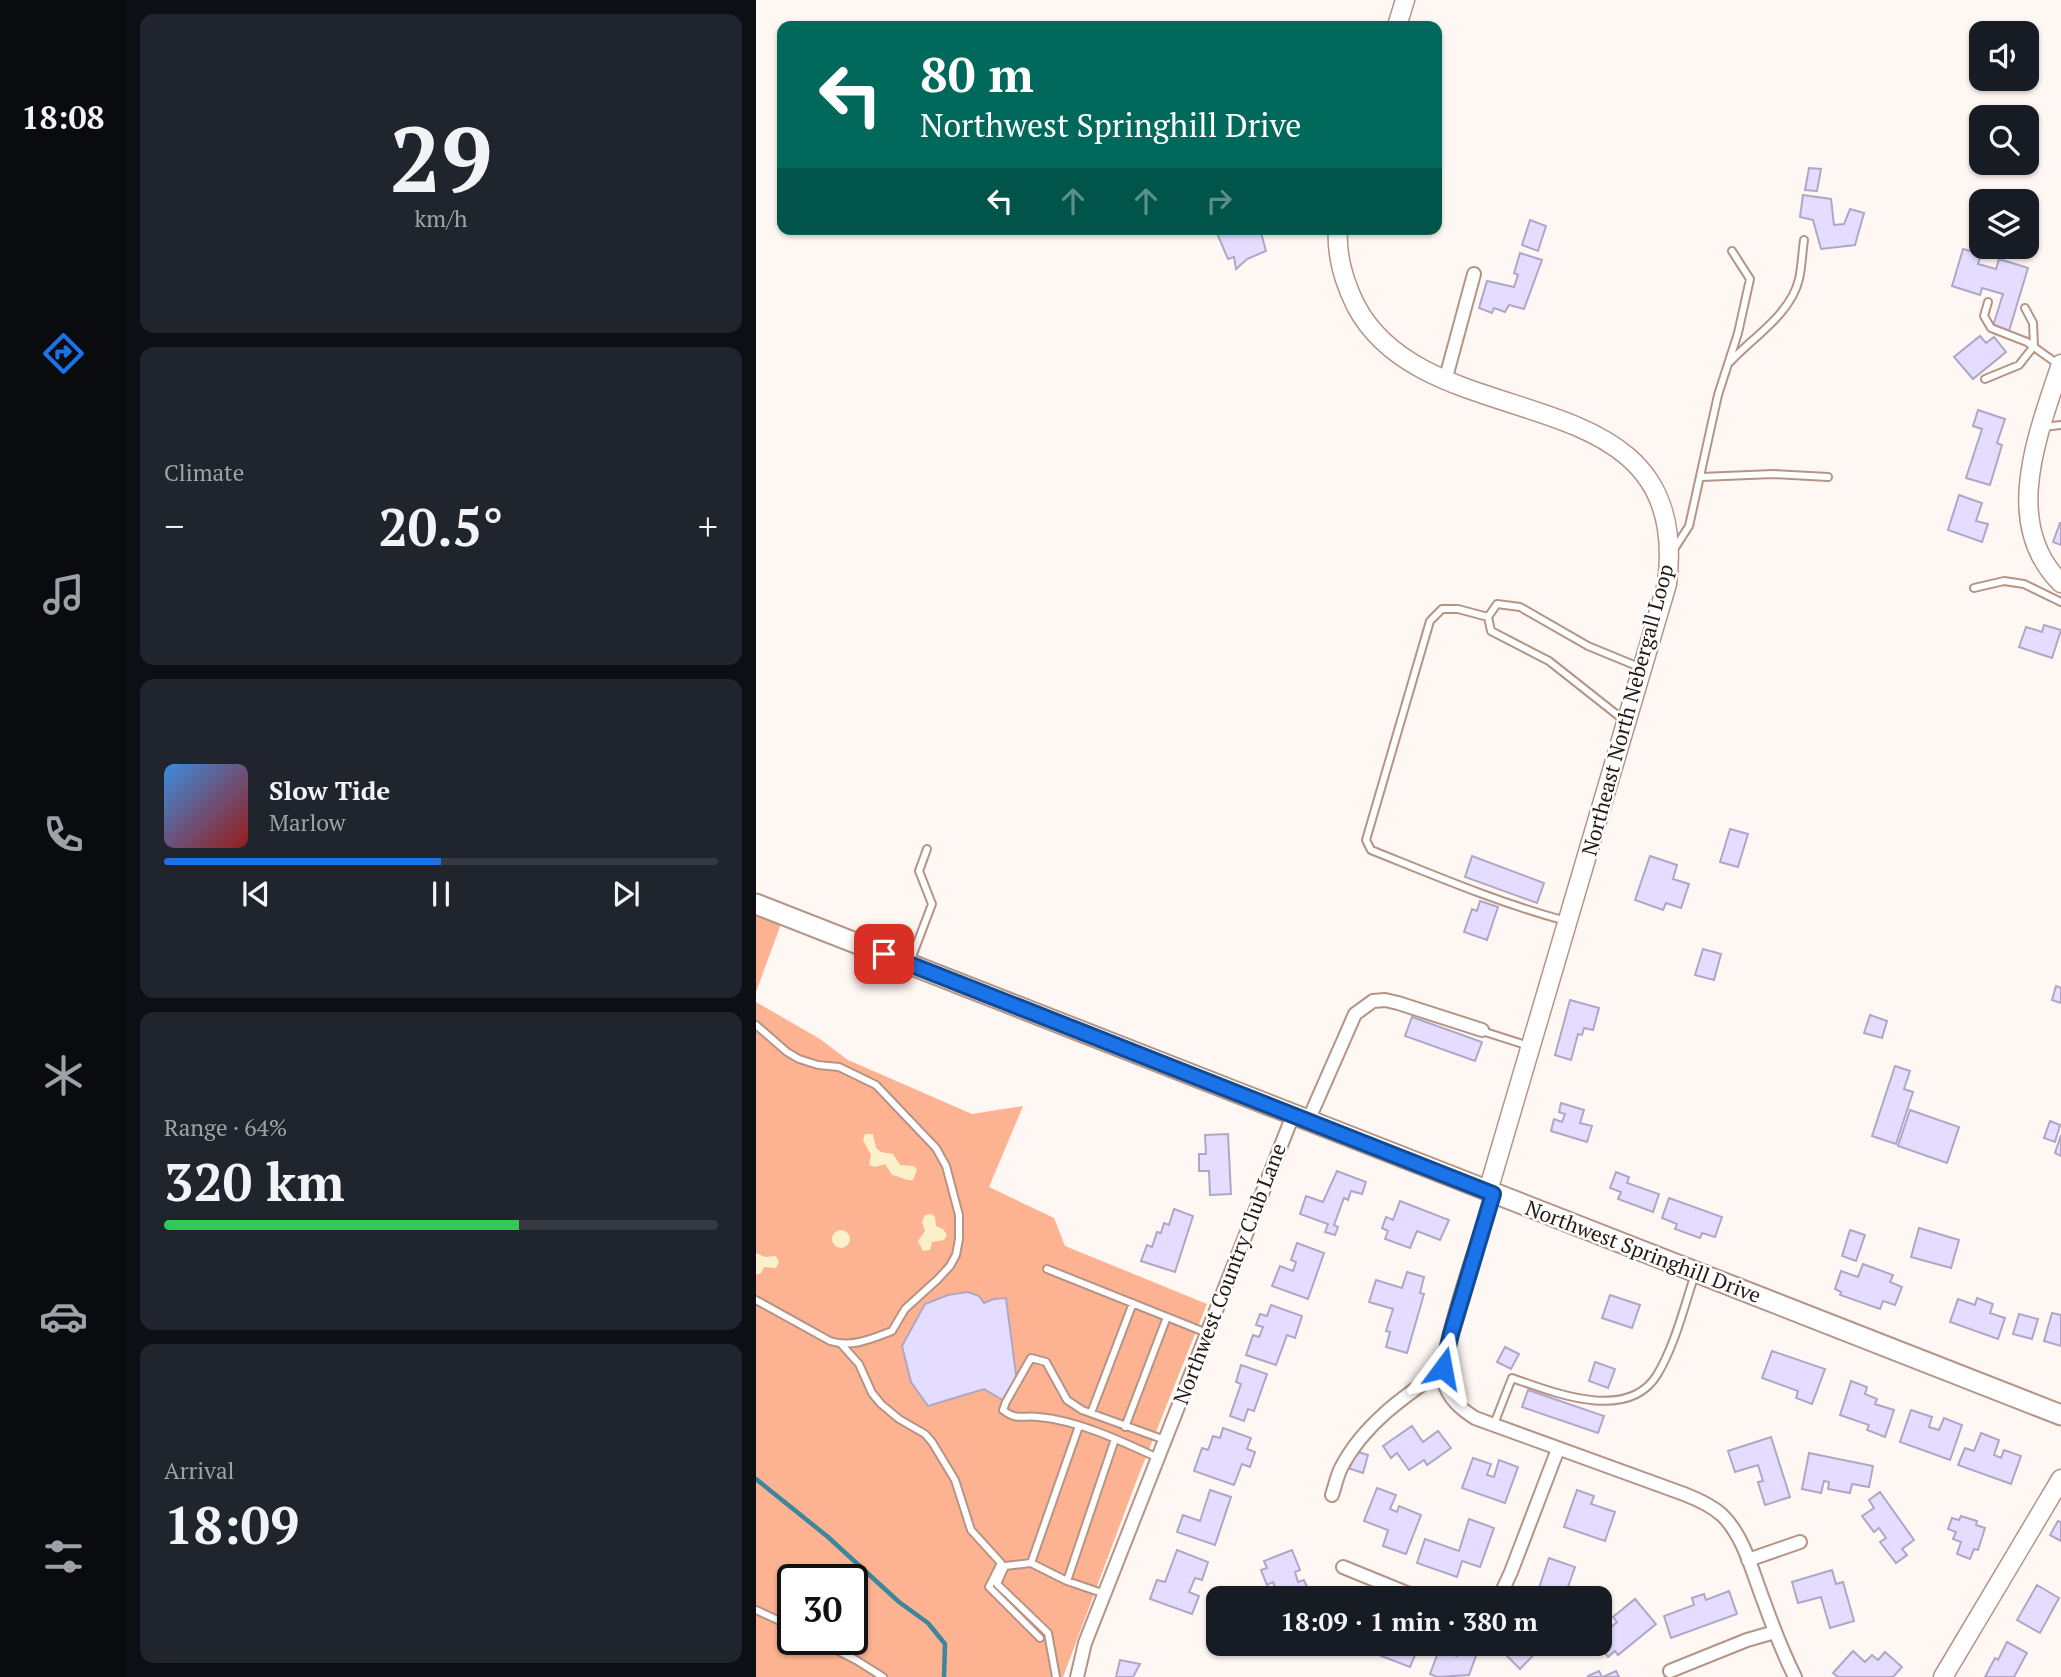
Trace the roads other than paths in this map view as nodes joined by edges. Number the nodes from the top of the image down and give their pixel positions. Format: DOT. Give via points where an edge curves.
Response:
graph roads {
  1 [pos="1405,0"];
  2 [pos="1399,21"];
  3 [pos="1338,235"];
  4 [pos="1804,240"];
  5 [pos="1732,251"];
  6 [pos="1474,274"];
  7 [pos="1988,302"];
  8 [pos="2025,308"];
  9 [pos="2034,346"];
  10 [pos="1728,363"];
  11 [pos="2061,366"];
  12 [pos="1985,379"];
  13 [pos="1445,381"];
  14 [pos="2061,425"];
  15 [pos="2041,428"];
  16 [pos="1701,477"];
  17 [pos="1828,477"];
  18 [pos="1671,554"];
  19 [pos="2061,583"];
  20 [pos="1974,588"];
  21 [pos="2061,602"];
  22 [pos="1488,617"];
  23 [pos="1642,668"];
  24 [pos="1626,722"];
  25 [pos="927,849"];
  26 [pos="756,904"];
  27 [pos="1568,921"];
  28 [pos="909,964"];
  29 [pos="756,1026"];
  30 [pos="1482,1030"];
  31 [pos="1531,1046"];
  32 [pos="1300,1118"];
  33 [pos="1490,1192"];
  34 [pos="1047,1269"];
  35 [pos="1696,1272"];
  36 [pos="756,1300"];
  37 [pos="1133,1303"];
  38 [pos="1167,1317"];
  39 [pos="1207,1333"];
  40 [pos="842,1345"];
  41 [pos="1443,1370"];
  42 [pos="1091,1413"];
  43 [pos="2061,1415"];
  44 [pos="1079,1426"];
  45 [pos="1493,1426"];
  46 [pos="1125,1427"];
  47 [pos="1167,1436"];
  48 [pos="1115,1439"];
  49 [pos="1558,1449"];
  50 [pos="1158,1458"];
  51 [pos="2061,1479"];
  52 [pos="1332,1495"];
  53 [pos="1800,1542"];
  54 [pos="1748,1560"];
  55 [pos="1031,1563"];
  56 [pos="1343,1567"];
  57 [pos="1067,1581"];
  58 [pos="1390,1586"];
  59 [pos="1504,1586"];
  60 [pos="1105,1594"];
  61 [pos="756,1610"];
  62 [pos="777,1620"];
  63 [pos="1775,1632"];
  64 [pos="1040,1638"];
  65 [pos="846,1655"];
  66 [pos="1670,1671"];
  67 [pos="883,1677"];
  68 [pos="1056,1677"];
  69 [pos="1077,1677"];
  70 [pos="1795,1677"];
  71 [pos="1943,1677"];
  1 -- 2 [label="street"];
  3 -- 13 [label="street, Northeast North Nebergall Loop" via="1342,272 1364,321 1394,351"];
  4 -- 10 [label="lane" via="1792,298"];
  5 -- 10 [label="lane" via="1749,279"];
  6 -- 13 [label="street"];
  7 -- 9 [label="lane" via="1984,316 1990,328"];
  8 -- 9 [label="lane" via="2034,323"];
  9 -- 11 [label="lane"];
  9 -- 12 [label="lane" via="2019,365"];
  10 -- 16 [label="lane"];
  11 -- 15 [label="street"];
  13 -- 18 [label="street, Northeast North Nebergall Loop" via="1573,423 1624,453 1659,502"];
  14 -- 15 [label="lane"];
  15 -- 19 [label="street" via="2028,502 2037,545"];
  16 -- 17 [label="lane"];
  16 -- 18 [label="lane" via="1689,526"];
  18 -- 23 [label="street, Northeast North Nebergall Loop" via="1667,584"];
  20 -- 21 [label="lane" via="2004,581 2024,584"];
  22 -- 23 [label="lane" via="1497,604 1520,607 1588,646"];
  22 -- 24 [label="lane" via="1491,631 1549,661"];
  22 -- 27 [label="lane" via="1442,609 1430,621 1366,840 1371,850 1423,871 1516,908"];
  23 -- 24 [label="street, Northeast North Nebergall Loop"];
  24 -- 27 [label="street, Northeast North Nebergall Loop"];
  25 -- 28 [label="lane" via="919,871 932,904"];
  26 -- 28 [label="main road, Northwest Springhill Drive"];
  27 -- 31 [label="street, Northeast North Nebergall Loop"];
  28 -- 32 [label="main road, Northwest Springhill Drive"];
  29 -- 40 [label="lane" via="799,1059 839,1067 876,1084 936,1148 958,1207 960,1231 950,1266 905,1309 892,1332"];
  30 -- 31 [label="lane"];
  30 -- 32 [label="street, Northwest Country Club Lane" via="1398,1003 1368,1003 1352,1018"];
  31 -- 33 [label="street, Northeast North Nebergall Loop"];
  32 -- 33 [label="main road, Northwest Springhill Drive"];
  32 -- 39 [label="street, Northwest Country Club Lane"];
  33 -- 35 [label="main road, Northwest Springhill Drive"];
  33 -- 41 [label="street"];
  34 -- 37 [label="lane"];
  35 -- 43 [label="main road, Northwest Springhill Drive"];
  35 -- 45 [label="lane" via="1668,1351 1646,1388 1629,1398 1577,1399 1513,1378"];
  36 -- 40 [label="lane"];
  37 -- 38 [label="lane"];
  37 -- 42 [label="lane"];
  38 -- 39 [label="lane"];
  38 -- 46 [label="lane"];
  39 -- 47 [label="street, Northwest Country Club Lane"];
  40 -- 64 [label="lane" via="859,1364 881,1404 925,1434 941,1455 955,1480 971,1530 1001,1563 989,1587"];
  41 -- 45 [label="street" via="1444,1383 1461,1409"];
  41 -- 52 [label="street" via="1396,1402 1363,1437 1340,1469"];
  42 -- 44 [label="lane" via="1067,1400 1046,1362 1031,1358 1003,1410 1013,1418 1037,1417"];
  42 -- 46 [label="lane"];
  44 -- 48 [label="lane"];
  44 -- 55 [label="lane"];
  45 -- 49 [label="street"];
  46 -- 47 [label="lane"];
  47 -- 50 [label="street, Northwest Country Club Lane"];
  48 -- 50 [label="lane"];
  48 -- 57 [label="lane"];
  49 -- 54 [label="street" via="1705,1503 1722,1515"];
  49 -- 59 [label="street"];
  50 -- 60 [label="street, Northwest Country Club Lane"];
  51 -- 71 [label="street"];
  53 -- 54 [label="street"];
  54 -- 63 [label="street"];
  55 -- 57 [label="lane"];
  55 -- 68 [label="lane" via="1005,1566 997,1584 1048,1633"];
  56 -- 58 [label="street"];
  57 -- 60 [label="lane"];
  60 -- 69 [label="street, Northwest Country Club Lane"];
  61 -- 62 [label="lane"];
  63 -- 66 [label="street"];
  63 -- 70 [label="street"];
  65 -- 67 [label="lane"];
}
